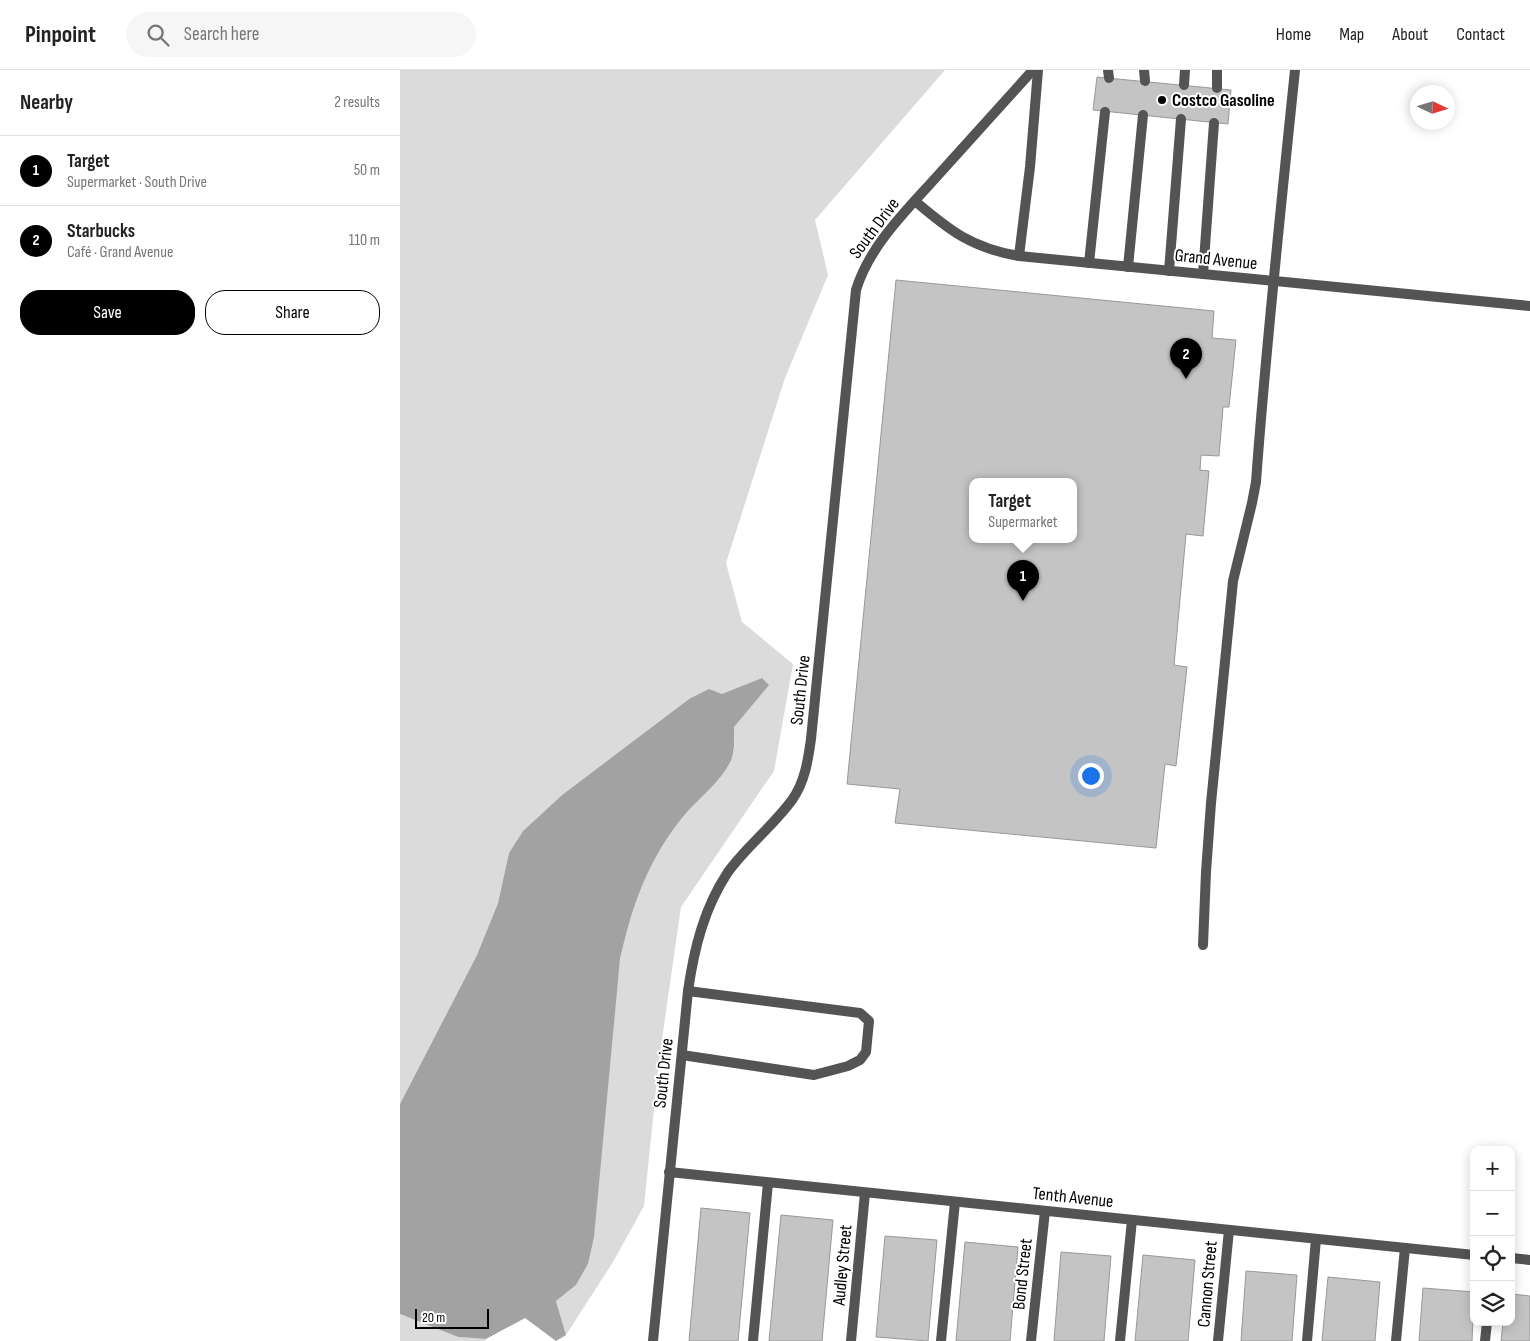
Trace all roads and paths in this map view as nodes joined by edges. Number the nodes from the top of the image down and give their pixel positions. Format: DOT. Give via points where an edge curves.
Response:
graph roads {
  1 [pos="1033,70"];
  2 [pos="1038,70"];
  3 [pos="1144,70"];
  4 [pos="1185,70"];
  5 [pos="1217,70"];
  6 [pos="1295,70"];
  7 [pos="1145,82"];
  8 [pos="1184,85"];
  9 [pos="1217,88"];
  10 [pos="1105,112"];
  11 [pos="1143,115"];
  12 [pos="1181,119"];
  13 [pos="1214,123"];
  14 [pos="915,201"];
  15 [pos="1019,256"];
  16 [pos="1089,263"];
  17 [pos="1128,267"];
  18 [pos="1169,271"];
  19 [pos="1203,274"];
  20 [pos="1273,281"];
  21 [pos="1530,306"];
  22 [pos="1203,945"];
  23 [pos="688,991"];
  24 [pos="682,1055"];
  25 [pos="669,1172"];
  26 [pos="768,1183"];
  27 [pos="865,1193"];
  28 [pos="955,1202"];
  29 [pos="1045,1211"];
  30 [pos="1132,1220"];
  31 [pos="1229,1230"];
  32 [pos="1316,1239"];
  33 [pos="1405,1248"];
  34 [pos="1470,1255"];
  35 [pos="1515,1258"];
  36 [pos="1530,1260"];
  37 [pos="1487,1326"];
  38 [pos="653,1341"];
  39 [pos="753,1341"];
  40 [pos="851,1341"];
  41 [pos="941,1341"];
  42 [pos="1031,1341"];
  43 [pos="1120,1341"];
  44 [pos="1218,1341"];
  45 [pos="1307,1341"];
  46 [pos="1396,1341"];
  47 [pos="1485,1341"];
  1 -- 14 [label="street, South Drive"];
  2 -- 15 [label="street"];
  3 -- 7 [label="street"];
  4 -- 8 [label="street"];
  5 -- 9 [label="street"];
  6 -- 20 [label="street"];
  10 -- 16 [label="street"];
  11 -- 17 [label="street"];
  12 -- 18 [label="street"];
  13 -- 19 [label="street"];
  14 -- 15 [label="street, Grand Avenue" via="942,224 971,242"];
  14 -- 23 [label="street, South Drive" via="861,272 856,290 811,738 802,781 792,800 743,853 716,892 697,941"];
  15 -- 16 [label="street, Grand Avenue"];
  16 -- 17 [label="street, Grand Avenue"];
  17 -- 18 [label="street, Grand Avenue"];
  18 -- 19 [label="street, Grand Avenue"];
  19 -- 20 [label="street, Grand Avenue"];
  20 -- 21 [label="street, Grand Avenue"];
  20 -- 22 [label="street" via="1256,482 1233,581 1211,803"];
  23 -- 24 [label="street, South Drive"];
  23 -- 24 [label="street" via="860,1013 869,1021 869,1028 866,1052 860,1060 814,1075"];
  24 -- 25 [label="street, South Drive"];
  25 -- 26 [label="street, Tenth Avenue"];
  25 -- 38 [label="street, South Drive"];
  26 -- 27 [label="street, Tenth Avenue"];
  26 -- 39 [label="street"];
  27 -- 28 [label="street, Tenth Avenue"];
  27 -- 40 [label="street, Audley Street"];
  28 -- 29 [label="street, Tenth Avenue"];
  28 -- 41 [label="street"];
  29 -- 30 [label="street, Tenth Avenue"];
  29 -- 42 [label="street, Bond Street"];
  30 -- 31 [label="street, Tenth Avenue"];
  30 -- 43 [label="street"];
  31 -- 32 [label="street, Tenth Avenue"];
  31 -- 44 [label="street, Cannon Street"];
  32 -- 33 [label="street, Tenth Avenue"];
  32 -- 45 [label="street"];
  33 -- 34 [label="street, Tenth Avenue"];
  33 -- 46 [label="street"];
  35 -- 36 [label="street"];
  37 -- 47 [label="street"];
}
